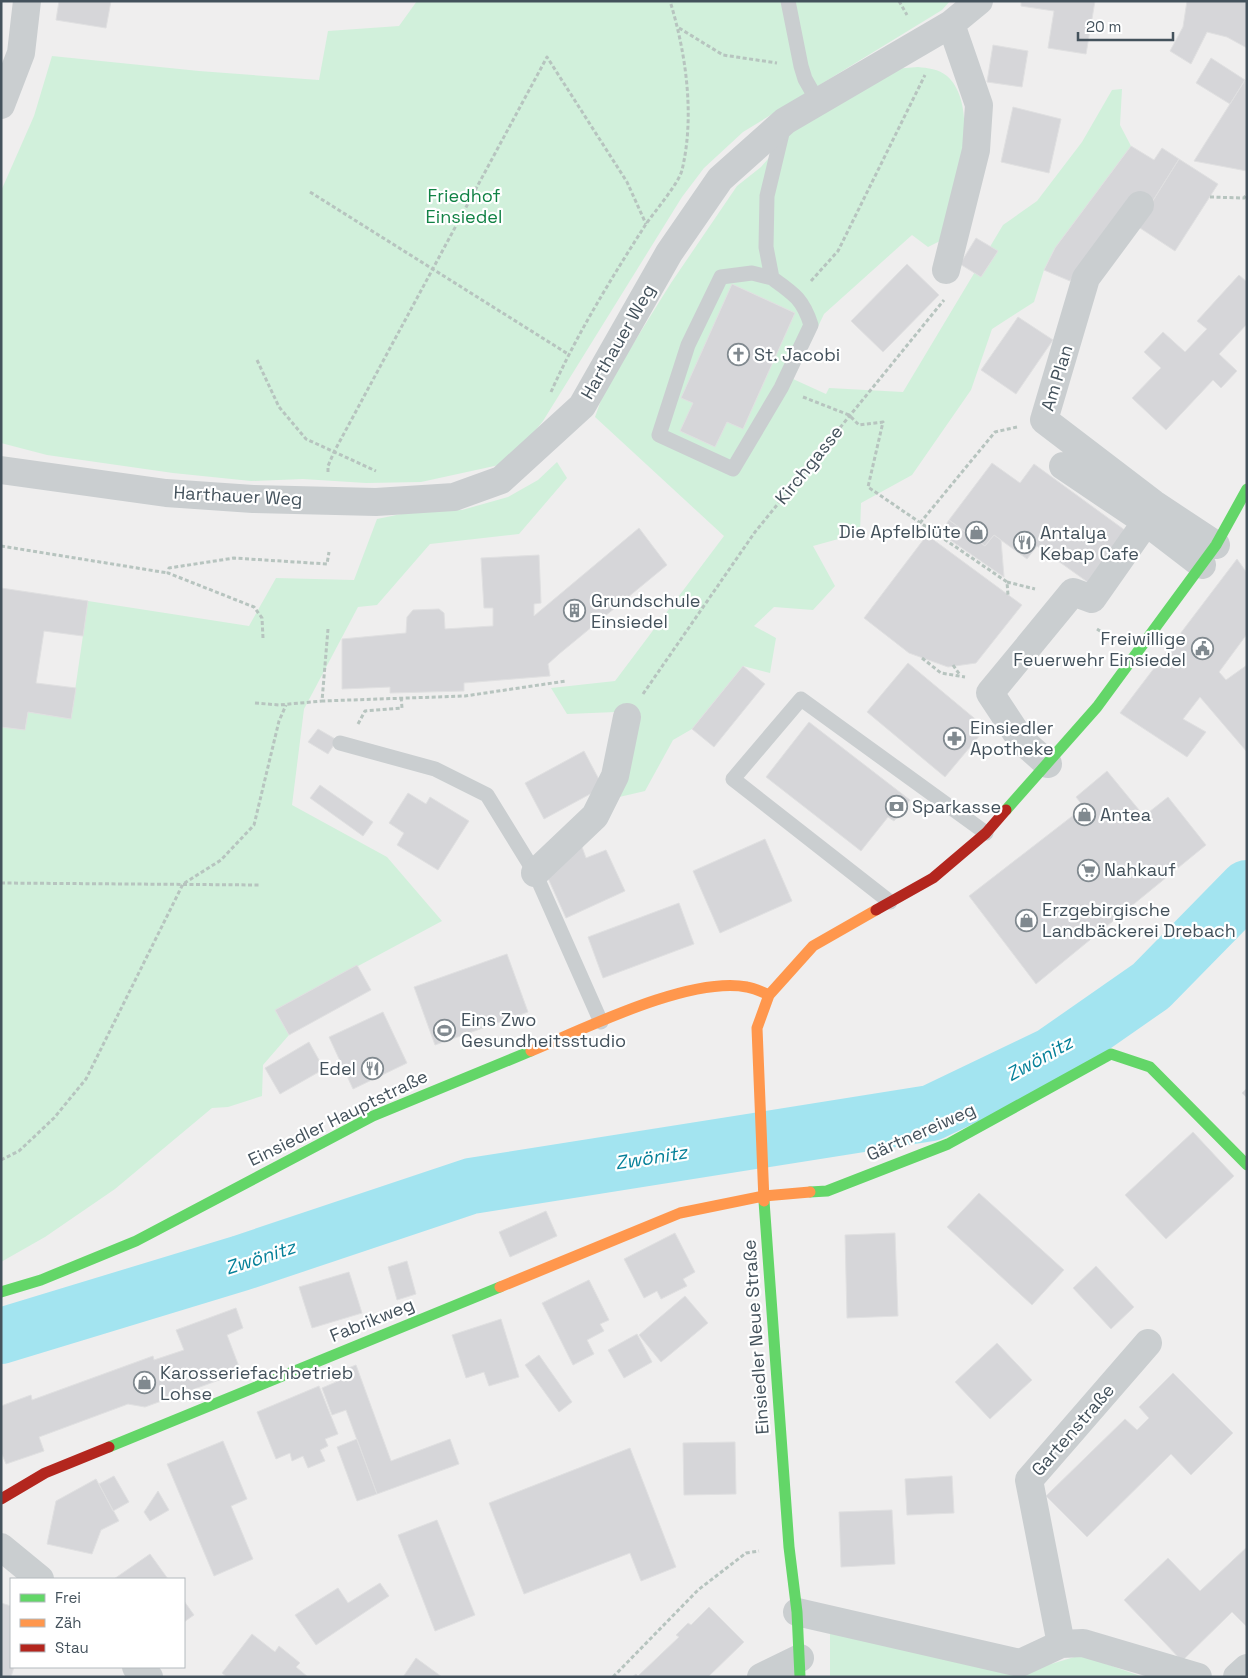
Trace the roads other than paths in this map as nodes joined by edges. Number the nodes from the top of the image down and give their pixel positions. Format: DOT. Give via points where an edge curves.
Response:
graph roads {
  1 [pos="27,1"];
  2 [pos="788,1"];
  3 [pos="979,1"];
  4 [pos="951,24"];
  5 [pos="818,102"];
  6 [pos="1,105"];
  7 [pos="785,121"];
  8 [pos="1140,205"];
  9 [pos="946,270"];
  10 [pos="772,278"];
  11 [pos="1062,466"];
  12 [pos="1,470"];
  13 [pos="1247,489"];
  14 [pos="1146,522"];
  15 [pos="1209,555"];
  16 [pos="627,717"];
  17 [pos="344,744"];
  18 [pos="1048,764"];
  19 [pos="986,833"];
  20 [pos="535,873"];
  21 [pos="890,902"];
  22 [pos="769,995"];
  23 [pos="601,1022"];
  24 [pos="1247,1165"];
  25 [pos="764,1196"];
  26 [pos="1,1292"];
  27 [pos="1148,1343"];
  28 [pos="1,1499"];
  29 [pos="1,1546"];
  30 [pos="39,1578"];
  31 [pos="797,1612"];
  32 [pos="1061,1644"];
  33 [pos="800,1667"];
  34 [pos="137,1668"];
  35 [pos="1247,1668"];
  36 [pos="149,1677"];
  37 [pos="761,1677"];
  38 [pos="1198,1677"];
  39 [pos="1237,1677"];
  1 -- 6 [label="street" via="21,53"];
  2 -- 5 [label="lane" via="801,66"];
  3 -- 4 [label="street, Harthauer Weg"];
  4 -- 5 [label="street, Harthauer Weg"];
  4 -- 9 [label="street" via="979,105 976,150"];
  5 -- 7 [label="street, Harthauer Weg"];
  7 -- 10 [label="lane" via="766,196 766,247"];
  7 -- 12 [label="street, Harthauer Weg" via="720,179 669,253 582,406 501,480 454,497 376,502 166,493"];
  8 -- 15 [label="street, Am Plan" via="1086,278 1044,420 1154,504"];
  10 -- 10 [label="lane" via="752,273 721,277 688,345 659,434 733,469 781,388 811,325 797,296"];
  11 -- 14 [label="street"];
  13 -- 15 [label="street"];
  14 -- 15 [label="street"];
  14 -- 18 [label="street" via="1092,599 1074,592 990,693 1021,740"];
  15 -- 18 [label="street" via="1097,706"];
  16 -- 20 [label="street" via="615,776 595,816"];
  17 -- 20 [label="lane" via="435,769 487,795"];
  18 -- 19 [label="street"];
  19 -- 21 [label="street" via="933,878"];
  19 -- 21 [label="lane" via="801,699 733,779"];
  20 -- 23 [label="lane"];
  21 -- 22 [label="street" via="813,946"];
  22 -- 23 [label="street, Einsiedler Hauptstraße" via="747,987 684,991"];
  22 -- 25 [label="street, Einsiedler Neue Straße" via="758,1028"];
  23 -- 26 [label="street, Einsiedler Hauptstraße" via="373,1116 136,1242 41,1280"];
  24 -- 25 [label="street, Gärtnereiweg" via="1150,1067 1111,1054 948,1144 827,1192"];
  25 -- 28 [label="street, Fabrikweg" via="680,1213 45,1473"];
  25 -- 31 [label="street, Einsiedler Neue Straße" via="789,1548"];
  27 -- 32 [label="street, Gartenstraße" via="1029,1480"];
  29 -- 30 [label="street"];
  31 -- 32 [label="street" via="1020,1663"];
  31 -- 33 [label="street, Einsiedler Neue Straße"];
  32 -- 38 [label="street" via="1083,1643"];
  33 -- 37 [label="street"];
  34 -- 36 [label="street"];
  35 -- 39 [label="street"];
}
